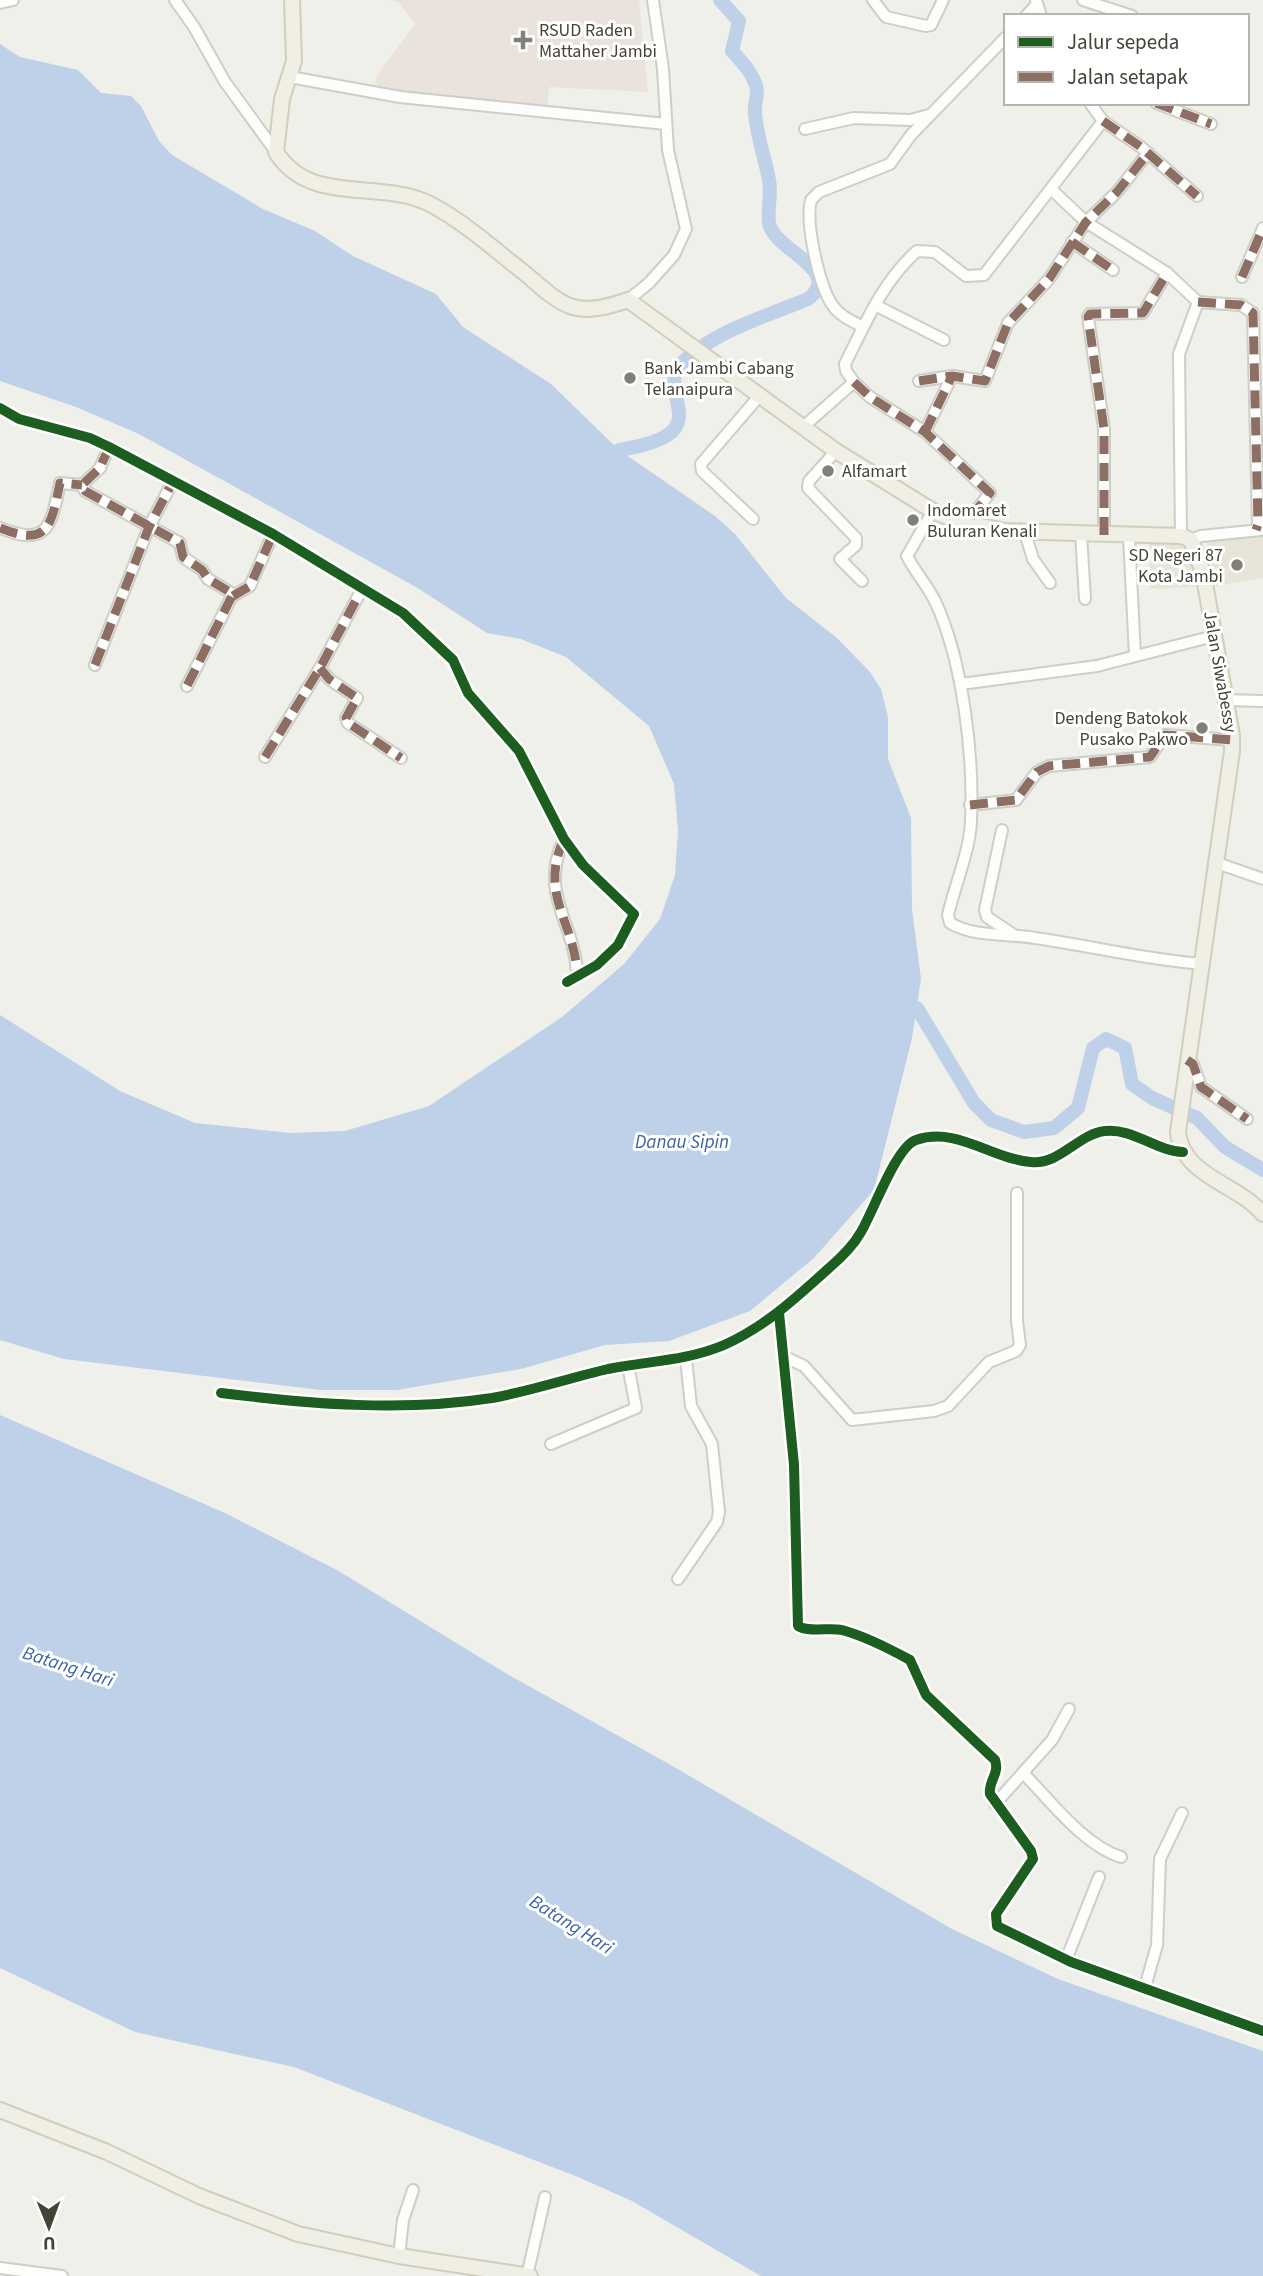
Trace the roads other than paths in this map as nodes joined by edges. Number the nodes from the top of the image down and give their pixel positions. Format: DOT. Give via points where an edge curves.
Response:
graph roads {
  1 [pos="13,0"];
  2 [pos="175,0"];
  3 [pos="292,0"];
  4 [pos="653,0"];
  5 [pos="873,0"];
  6 [pos="943,0"];
  7 [pos="1083,0"];
  8 [pos="0,3"];
  9 [pos="1126,14"];
  10 [pos="1004,39"];
  11 [pos="290,77"];
  12 [pos="1091,105"];
  13 [pos="1161,105"];
  14 [pos="932,114"];
  15 [pos="1102,121"];
  16 [pos="666,124"];
  17 [pos="1211,124"];
  18 [pos="805,129"];
  19 [pos="276,152"];
  20 [pos="1148,153"];
  21 [pos="1051,189"];
  22 [pos="1197,196"];
  23 [pos="1086,222"];
  24 [pos="1263,228"];
  25 [pos="1072,242"];
  26 [pos="1113,270"];
  27 [pos="1167,273"];
  28 [pos="1242,277"];
  29 [pos="628,300"];
  30 [pos="1198,302"];
  31 [pos="875,305"];
  32 [pos="863,327"];
  33 [pos="944,340"];
  34 [pos="953,376"];
  35 [pos="919,381"];
  36 [pos="853,382"];
  37 [pos="761,394"];
  38 [pos="0,408"];
  39 [pos="803,427"];
  40 [pos="925,432"];
  41 [pos="109,447"];
  42 [pos="836,451"];
  43 [pos="173,483"];
  44 [pos="82,485"];
  45 [pos="933,511"];
  46 [pos="753,519"];
  47 [pos="966,523"];
  48 [pos="149,527"];
  49 [pos="0,528"];
  50 [pos="1259,530"];
  51 [pos="1026,533"];
  52 [pos="273,534"];
  53 [pos="1081,534"];
  54 [pos="1104,535"];
  55 [pos="1129,536"];
  56 [pos="1186,538"];
  57 [pos="862,581"];
  58 [pos="1050,583"];
  59 [pos="362,589"];
  60 [pos="233,596"];
  61 [pos="1085,599"];
  62 [pos="1214,636"];
  63 [pos="1135,656"];
  64 [pos="95,665"];
  65 [pos="320,668"];
  66 [pos="961,684"];
  67 [pos="187,686"];
  68 [pos="1225,700"];
  69 [pos="1263,701"];
  70 [pos="1232,740"];
  71 [pos="265,757"];
  72 [pos="401,758"];
  73 [pos="970,805"];
  74 [pos="1002,830"];
  75 [pos="564,838"];
  76 [pos="1214,862"];
  77 [pos="1263,879"];
  78 [pos="1014,935"];
  79 [pos="1203,964"];
  80 [pos="577,974"];
  81 [pos="567,982"];
  82 [pos="1186,1067"];
  83 [pos="1247,1119"];
  84 [pos="1183,1152"];
  85 [pos="1017,1192"];
  86 [pos="1263,1214"];
  87 [pos="779,1312"];
  88 [pos="783,1356"];
  89 [pos="686,1359"];
  90 [pos="628,1365"];
  91 [pos="221,1393"];
  92 [pos="551,1444"];
  93 [pos="678,1579"];
  94 [pos="1069,1709"];
  95 [pos="1023,1773"];
  96 [pos="995,1804"];
  97 [pos="1182,1813"];
  98 [pos="1121,1857"];
  99 [pos="1099,1877"];
  100 [pos="1066,1960"];
  101 [pos="1145,1987"];
  102 [pos="1263,2031"];
  103 [pos="0,2110"];
  104 [pos="413,2190"];
  105 [pos="545,2197"];
  106 [pos="398,2256"];
  107 [pos="0,2268"];
  108 [pos="62,2276"];
  109 [pos="528,2276"];
  1 -- 8 [label="street"];
  2 -- 19 [label="street" via="225,82"];
  3 -- 11 [label="main road" via="294,61"];
  4 -- 16 [label="street"];
  5 -- 6 [label="street" via="886,17 926,26"];
  7 -- 9 [label="street"];
  10 -- 14 [label="street"];
  11 -- 16 [label="street" via="400,97"];
  11 -- 19 [label="main road" via="282,99"];
  12 -- 15 [label="street"];
  13 -- 17 [label="street"];
  14 -- 18 [label="street" via="910,120 854,118"];
  14 -- 32 [label="street" via="884,169 819,192 811,200 810,222 827,296 840,314"];
  15 -- 20 [label="street"];
  15 -- 21 [label="street"];
  16 -- 29 [label="street" via="670,165 686,229 674,255"];
  19 -- 29 [label="main road" via="291,173 313,183 382,191 429,204 572,307 588,309"];
  20 -- 22 [label="street"];
  20 -- 23 [label="street"];
  21 -- 23 [label="street"];
  21 -- 31 [label="street" via="984,275 966,276 935,252 918,251 899,269"];
  23 -- 25 [label="street"];
  23 -- 27 [label="street"];
  24 -- 28 [label="street"];
  25 -- 26 [label="street"];
  25 -- 34 [label="street" via="1049,279 1008,323 985,381"];
  27 -- 30 [label="street"];
  27 -- 54 [label="street" via="1143,313 1088,317 1104,429"];
  29 -- 37 [label="main road"];
  30 -- 50 [label="street" via="1241,305 1253,313"];
  30 -- 56 [label="street" via="1180,354"];
  31 -- 32 [label="street"];
  31 -- 33 [label="street"];
  32 -- 36 [label="street" via="845,364"];
  34 -- 35 [label="street"];
  34 -- 40 [label="street"];
  36 -- 39 [label="street"];
  36 -- 40 [label="street"];
  37 -- 39 [label="main road"];
  37 -- 46 [label="street" via="701,464 702,471"];
  38 -- 41 [label="street" via="19,419"];
  39 -- 42 [label="main road"];
  40 -- 47 [label="street" via="990,494"];
  41 -- 43 [label="street"];
  41 -- 44 [label="street" via="100,468"];
  42 -- 45 [label="main road"];
  42 -- 57 [label="street" via="808,488 856,538 856,545 840,559"];
  43 -- 48 [label="street"];
  43 -- 52 [label="street"];
  44 -- 48 [label="street"];
  44 -- 49 [label="street" via="60,483 53,517 40,534 31,537"];
  45 -- 47 [label="main road"];
  45 -- 66 [label="street" via="907,556 936,604"];
  47 -- 51 [label="main road"];
  48 -- 60 [label="street" via="180,543 181,556"];
  48 -- 64 [label="street"];
  50 -- 56 [label="street"];
  51 -- 53 [label="main road"];
  51 -- 58 [label="street" via="1033,559"];
  52 -- 59 [label="street"];
  52 -- 60 [label="street" via="250,586"];
  53 -- 54 [label="main road"];
  53 -- 61 [label="street"];
  54 -- 55 [label="main road"];
  55 -- 56 [label="main road"];
  55 -- 63 [label="street"];
  56 -- 62 [label="main road, Jalan Siwabessy" via="1203,572"];
  59 -- 65 [label="street"];
  59 -- 75 [label="street" via="403,613 453,660 468,693 519,751"];
  60 -- 67 [label="street"];
  62 -- 63 [label="street"];
  62 -- 68 [label="main road, Jalan Siwabessy"];
  63 -- 66 [label="street" via="1097,666"];
  65 -- 71 [label="street"];
  65 -- 72 [label="street" via="357,698 346,718 348,723"];
  66 -- 73 [label="street"];
  68 -- 69 [label="street"];
  68 -- 70 [label="main road, Jalan Siwabessy"];
  70 -- 73 [label="street" via="1165,735 1150,757 1049,766 1037,772 1016,800"];
  70 -- 76 [label="main road, Jalan Siwabessy"];
  73 -- 78 [label="street" via="966,852 948,918 956,927 992,936"];
  74 -- 78 [label="street" via="985,910 987,917"];
  75 -- 80 [label="street" via="555,858 554,881"];
  75 -- 80 [label="street" via="601,885 634,914 618,945 597,965"];
  76 -- 77 [label="street"];
  76 -- 79 [label="main road, Jalan Siwabessy"];
  78 -- 79 [label="street" via="1147,960"];
  79 -- 82 [label="main road, Jalan Siwabessy"];
  80 -- 81 [label="street"];
  82 -- 83 [label="street" via="1193,1064 1201,1087"];
  82 -- 84 [label="main road, Jalan Siwabessy" via="1178,1132"];
  84 -- 86 [label="main road"];
  84 -- 87 [label="street" via="1116,1131 1096,1133 1061,1155 1039,1162 949,1138 914,1141 904,1146 880,1199 843,1256"];
  85 -- 88 [label="street" via="1020,1345 989,1362 948,1406 852,1420 804,1366"];
  87 -- 88 [label="street"];
  87 -- 89 [label="street" via="725,1345"];
  88 -- 96 [label="street" via="793,1465 798,1626 848,1632 910,1660 926,1695 995,1760 996,1774 989,1791"];
  89 -- 90 [label="street"];
  89 -- 93 [label="street" via="691,1406 712,1444 719,1512 717,1522"];
  90 -- 91 [label="street" via="546,1387 440,1404 316,1404"];
  90 -- 92 [label="street" via="636,1408"];
  94 -- 95 [label="street" via="1052,1740"];
  95 -- 96 [label="street"];
  95 -- 98 [label="street" via="1079,1829"];
  96 -- 100 [label="street" via="1033,1859 996,1914 995,1924"];
  97 -- 101 [label="street" via="1160,1858 1157,1945"];
  99 -- 100 [label="street"];
  100 -- 101 [label="street"];
  101 -- 102 [label="street"];
  103 -- 106 [label="main road" via="298,2234"];
  104 -- 106 [label="street"];
  105 -- 109 [label="street"];
  106 -- 109 [label="main road"];
  107 -- 108 [label="street"];
}
